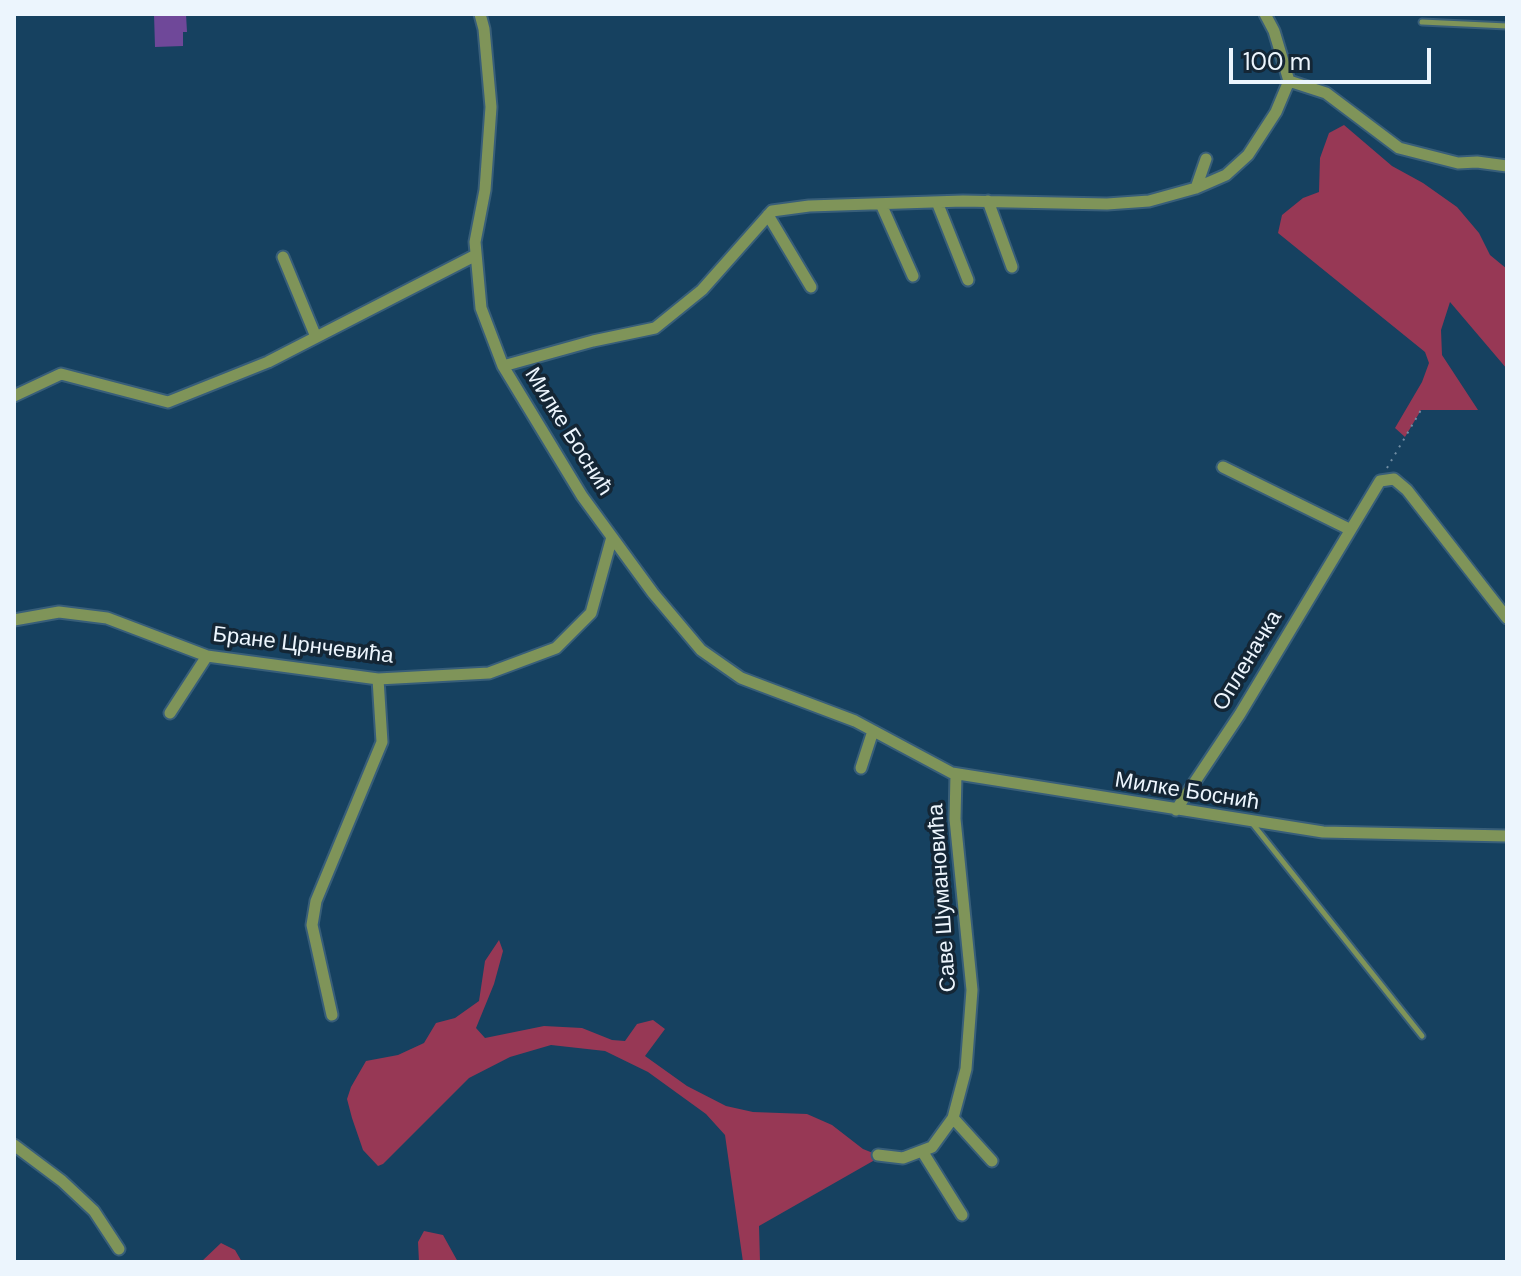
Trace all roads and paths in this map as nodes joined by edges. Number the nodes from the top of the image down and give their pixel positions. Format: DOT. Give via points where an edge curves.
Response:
graph roads {
  1 [pos="480,14"];
  2 [pos="1265,14"];
  3 [pos="1422,22"];
  4 [pos="1507,26"];
  5 [pos="1289,81"];
  6 [pos="1206,159"];
  7 [pos="1507,166"];
  8 [pos="1196,188"];
  9 [pos="988,201"];
  10 [pos="937,202"];
  11 [pos="881,204"];
  12 [pos="768,215"];
  13 [pos="476,255"];
  14 [pos="283,257"];
  15 [pos="1012,267"];
  16 [pos="913,276"];
  17 [pos="968,280"];
  18 [pos="811,287"];
  19 [pos="316,337"];
  20 [pos="503,366"];
  21 [pos="14,396"];
  22 [pos="1421,410"];
  23 [pos="1223,467"];
  24 [pos="1380,481"];
  25 [pos="1349,529"];
  26 [pos="612,537"];
  27 [pos="1507,618"];
  28 [pos="14,620"];
  29 [pos="207,656"];
  30 [pos="378,679"];
  31 [pos="170,713"];
  32 [pos="873,731"];
  33 [pos="861,768"];
  34 [pos="956,774"];
  35 [pos="1176,810"];
  36 [pos="1252,822"];
  37 [pos="1507,836"];
  38 [pos="332,1015"];
  39 [pos="1422,1036"];
  40 [pos="953,1118"];
  41 [pos="14,1145"];
  42 [pos="922,1151"];
  43 [pos="878,1155"];
  44 [pos="992,1161"];
  45 [pos="962,1215"];
  46 [pos="119,1249"];
  1 -- 13 [label="street, Милке Боснић" via="491,107"];
  2 -- 5 [label="street"];
  3 -- 4 [label="lane"];
  5 -- 7 [label="street" via="1326,93 1399,148 1458,163"];
  5 -- 8 [label="street" via="1248,155 1226,175"];
  6 -- 8 [label="street"];
  8 -- 9 [label="street" via="1149,201 1107,204"];
  9 -- 10 [label="street"];
  9 -- 15 [label="street"];
  10 -- 11 [label="street"];
  10 -- 17 [label="street"];
  11 -- 12 [label="street" via="809,206"];
  11 -- 16 [label="street"];
  12 -- 18 [label="street"];
  12 -- 20 [label="street" via="702,290 655,328"];
  13 -- 19 [label="street"];
  13 -- 20 [label="street, Милке Боснић" via="481,308"];
  14 -- 19 [label="street"];
  19 -- 21 [label="street" via="168,402 61,374"];
  20 -- 26 [label="street, Милке Боснић"];
  22 -- 24 [label="path"];
  23 -- 25 [label="street"];
  24 -- 25 [label="street, Опленачка"];
  24 -- 27 [label="street" via="1394,479 1407,490"];
  25 -- 35 [label="street, Опленачка" via="1240,714"];
  26 -- 30 [label="street, Бране Црнчевића" via="591,613 556,648 489,673"];
  26 -- 32 [label="street, Милке Боснић" via="701,650 741,678"];
  28 -- 29 [label="street, Бране Црнчевића" via="59,612 107,618"];
  29 -- 30 [label="street, Бране Црнчевића"];
  29 -- 31 [label="street"];
  30 -- 38 [label="street" via="382,742 316,901 312,925"];
  32 -- 33 [label="street"];
  32 -- 34 [label="street, Милке Боснић"];
  34 -- 35 [label="street, Милке Боснић"];
  34 -- 40 [label="street, Саве Шумановића" via="955,819 972,990 966,1069"];
  35 -- 36 [label="street, Милке Боснић"];
  36 -- 37 [label="street, Милке Боснић" via="1323,832"];
  36 -- 39 [label="lane"];
  40 -- 42 [label="street, Саве Шумановића" via="932,1147"];
  40 -- 44 [label="street"];
  41 -- 46 [label="street" via="94,1211"];
  42 -- 43 [label="street" via="903,1158"];
  42 -- 45 [label="street"];
}
